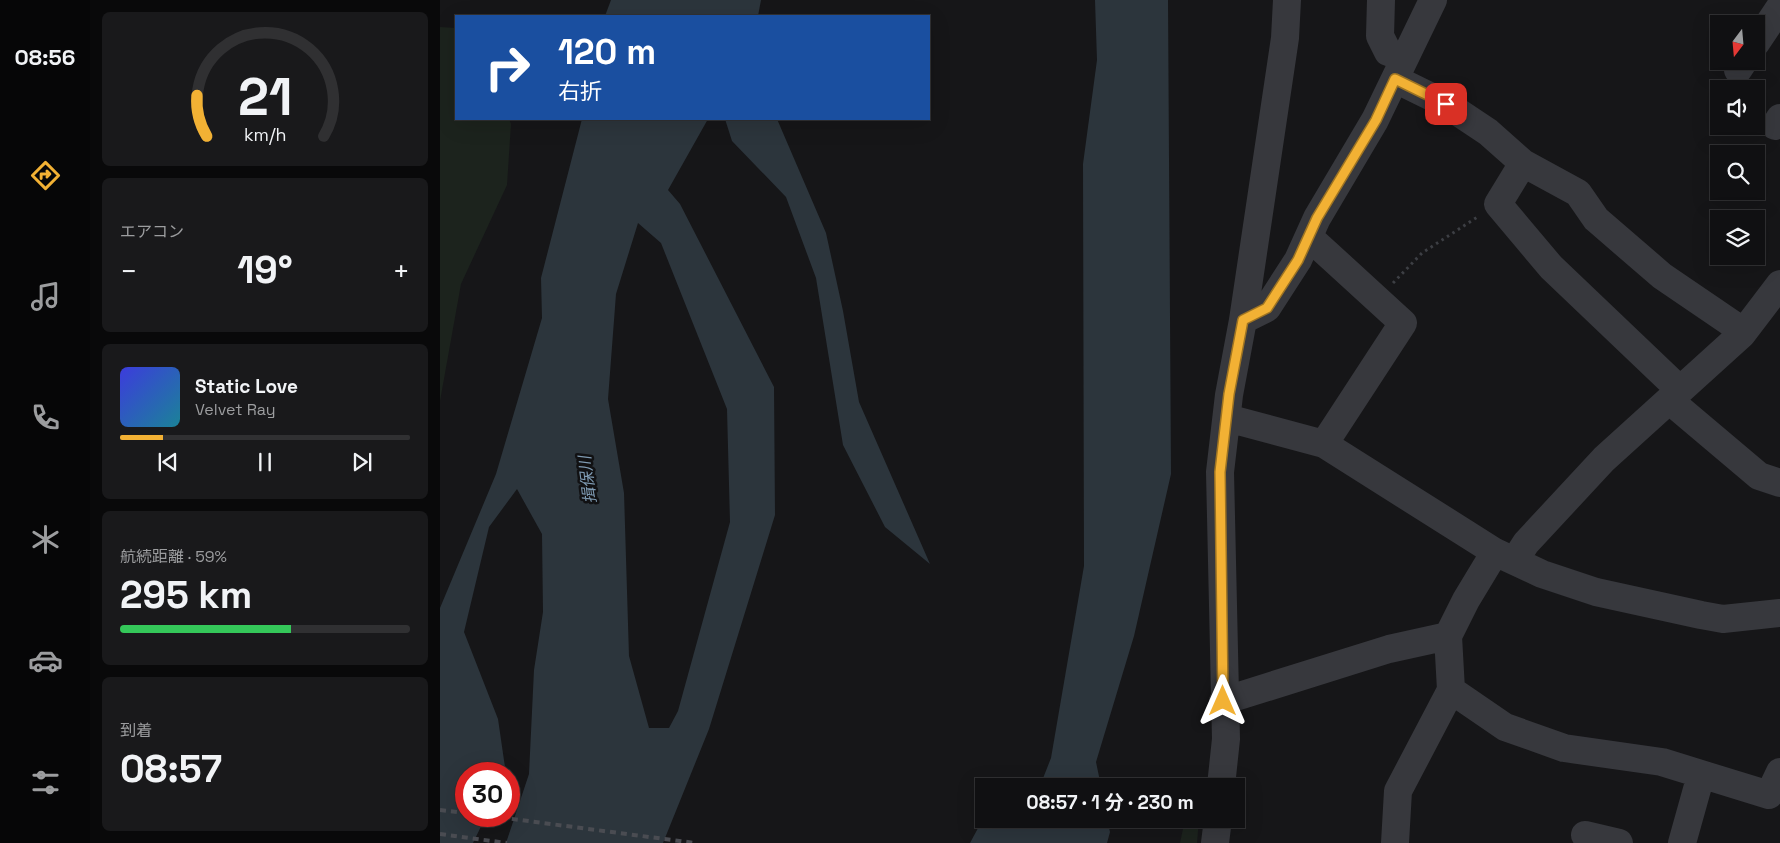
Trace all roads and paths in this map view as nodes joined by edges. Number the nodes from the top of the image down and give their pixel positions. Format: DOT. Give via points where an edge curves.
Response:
graph roads {
  1 [pos="1287,0"];
  2 [pos="1381,0"];
  3 [pos="1433,0"];
  4 [pos="1780,7"];
  5 [pos="1765,29"];
  6 [pos="1400,69"];
  7 [pos="1523,163"];
  8 [pos="1498,204"];
  9 [pos="1309,237"];
  10 [pos="1780,284"];
  11 [pos="1377,300"];
  12 [pos="1243,320"];
  13 [pos="1742,334"];
  14 [pos="1674,395"];
  15 [pos="1226,418"];
  16 [pos="1324,444"];
  17 [pos="1780,483"];
  18 [pos="1505,556"];
  19 [pos="1780,613"];
  20 [pos="1448,636"];
  21 [pos="1451,690"];
  22 [pos="1223,701"];
  23 [pos="1780,772"];
  24 [pos="1701,774"];
  25 [pos="1222,778"];
  26 [pos="1217,828"];
  27 [pos="1585,834"];
  28 [pos="1215,843"];
  29 [pos="1395,843"];
  30 [pos="1619,843"];
  31 [pos="1682,843"];
  1 -- 12 [label="street" via="1285,38"];
  2 -- 6 [label="street" via="1380,36"];
  3 -- 6 [label="street"];
  4 -- 5 [label="street"];
  6 -- 7 [label="street" via="1488,132"];
  6 -- 9 [label="street" via="1376,120"];
  7 -- 8 [label="street"];
  7 -- 13 [label="street" via="1578,193 1596,219 1662,276 1734,325"];
  8 -- 11 [label="path" via="1422,252"];
  8 -- 14 [label="street" via="1551,267"];
  9 -- 11 [label="street"];
  9 -- 12 [label="street" via="1267,308"];
  10 -- 13 [label="street"];
  11 -- 16 [label="street" via="1403,323"];
  12 -- 15 [label="street"];
  13 -- 14 [label="street"];
  14 -- 17 [label="street" via="1759,476"];
  14 -- 18 [label="street" via="1604,459 1526,543"];
  15 -- 16 [label="street"];
  15 -- 22 [label="street" via="1220,472"];
  16 -- 18 [label="street"];
  18 -- 19 [label="street" via="1542,574 1596,592 1673,610 1723,619"];
  18 -- 20 [label="street" via="1466,600"];
  20 -- 21 [label="street"];
  20 -- 22 [label="street" via="1389,649"];
  21 -- 24 [label="street" via="1505,727 1564,748 1662,762"];
  21 -- 29 [label="street" via="1398,791"];
  22 -- 25 [label="street" via="1226,739"];
  23 -- 24 [label="street" via="1769,795"];
  24 -- 31 [label="street"];
  26 -- 28 [label="street"];
  27 -- 30 [label="street"];
}
